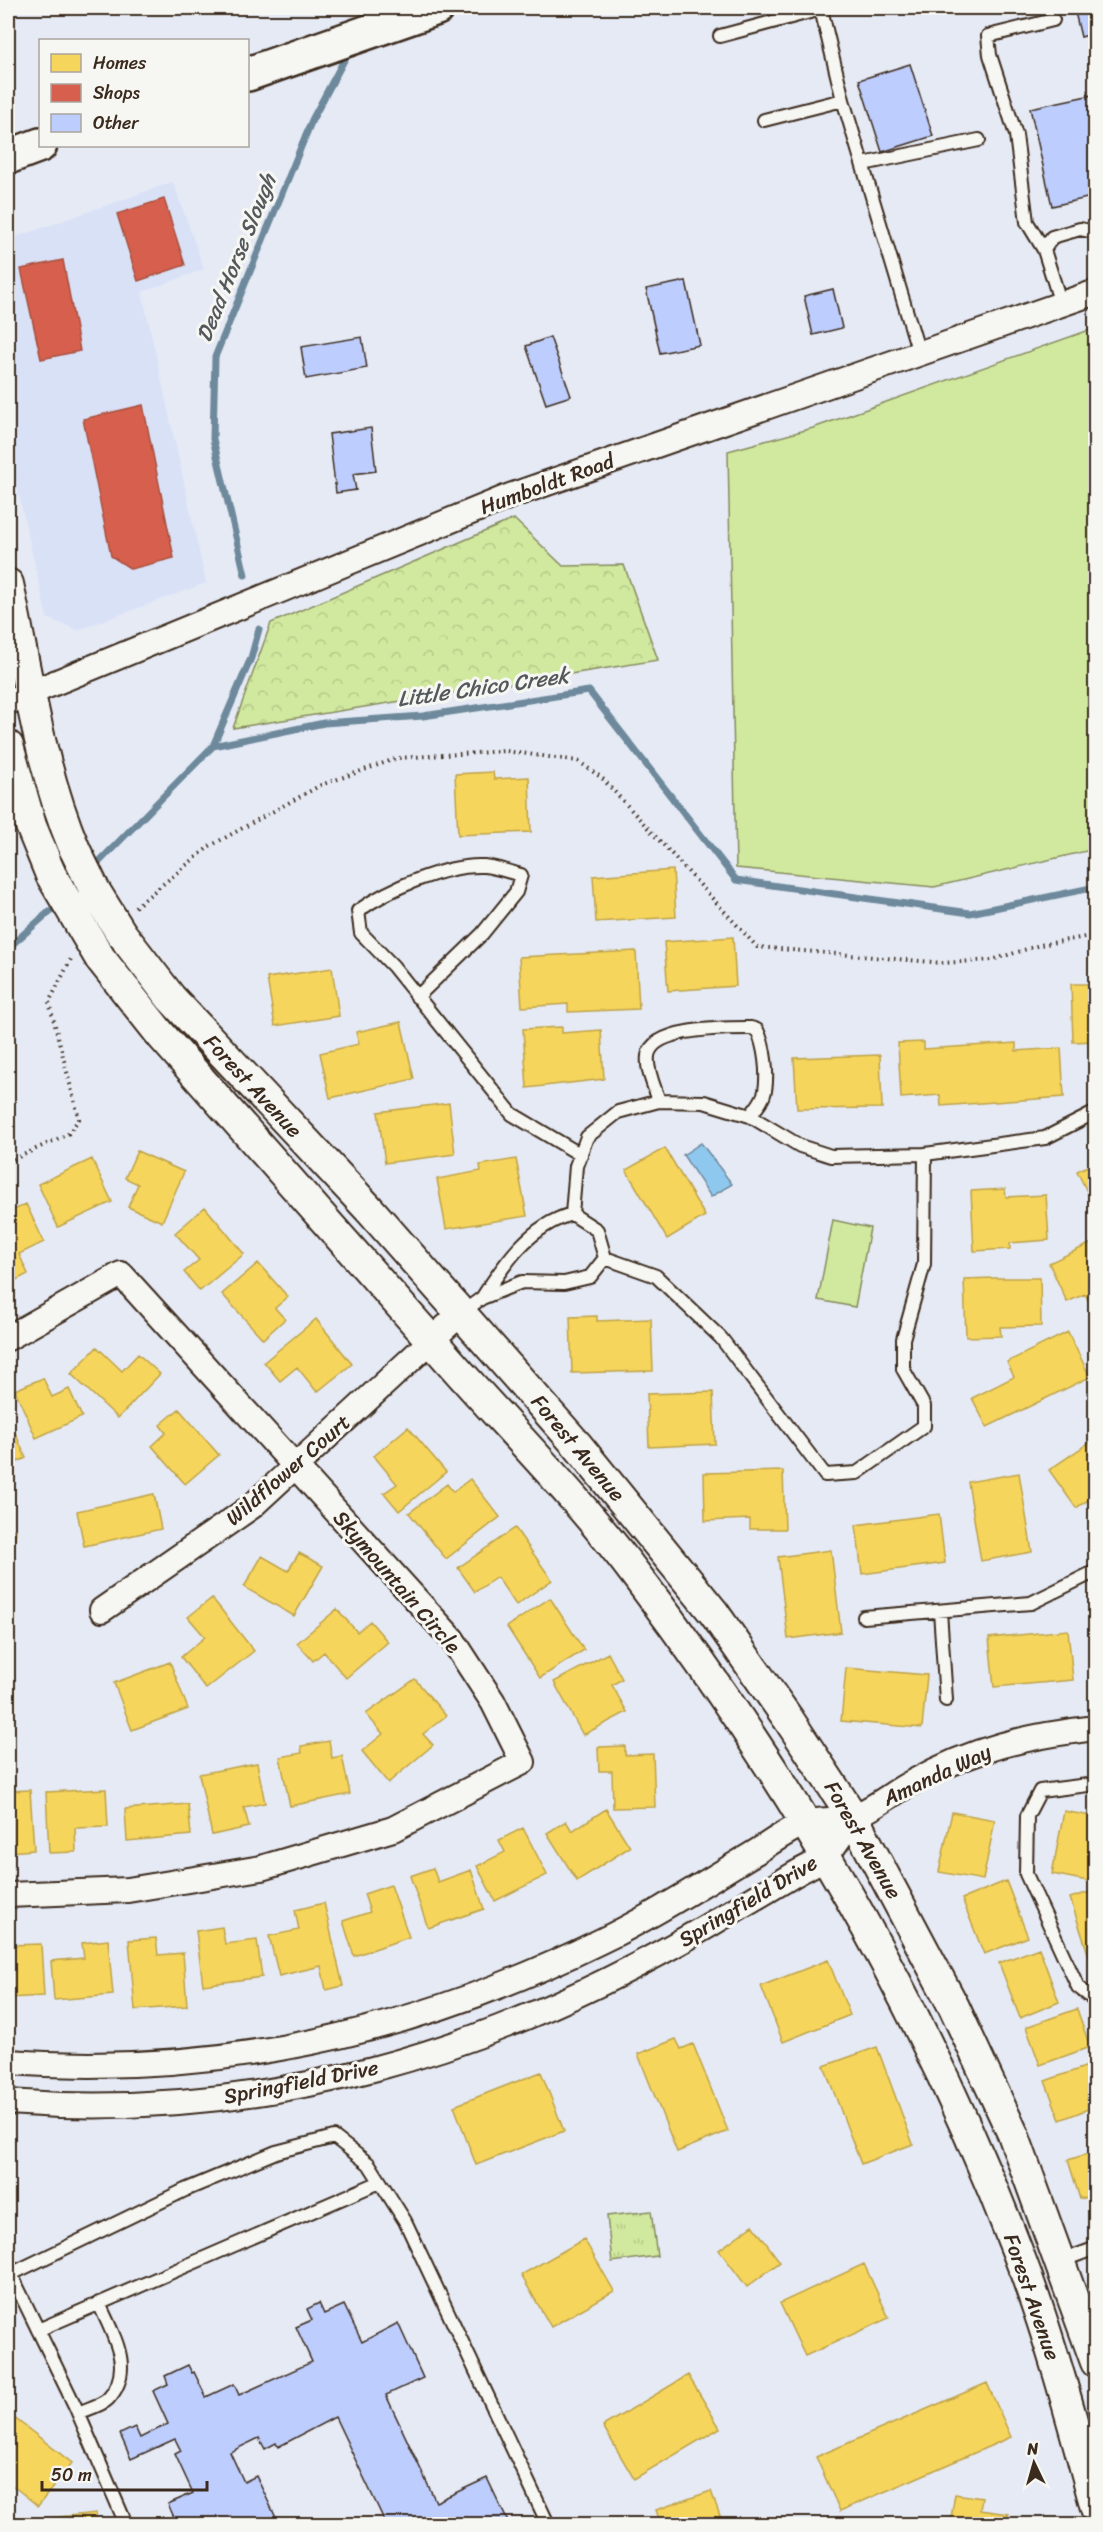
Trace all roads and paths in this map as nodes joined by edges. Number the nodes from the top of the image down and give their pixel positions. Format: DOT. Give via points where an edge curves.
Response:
graph roads {
  1 [pos="437,8"];
  2 [pos="1053,20"];
  3 [pos="720,36"];
  4 [pos="249,74"];
  5 [pos="843,100"];
  6 [pos="764,120"];
  7 [pos="979,140"];
  8 [pos="39,145"];
  9 [pos="8,157"];
  10 [pos="863,164"];
  11 [pos="1095,232"];
  12 [pos="1044,250"];
  13 [pos="1095,292"];
  14 [pos="1061,304"];
  15 [pos="920,353"];
  16 [pos="8,584"];
  17 [pos="19,697"];
  18 [pos="8,746"];
  19 [pos="126,922"];
  20 [pos="1095,935"];
  21 [pos="89,955"];
  22 [pos="417,997"];
  23 [pos="659,1101"];
  24 [pos="1095,1112"];
  25 [pos="750,1116"];
  26 [pos="925,1154"];
  27 [pos="581,1155"];
  28 [pos="8,1162"];
  29 [pos="572,1214"];
  30 [pos="605,1258"];
  31 [pos="472,1305"];
  32 [pos="8,1338"];
  33 [pos="433,1342"];
  34 [pos="295,1467"];
  35 [pos="1095,1571"];
  36 [pos="102,1610"];
  37 [pos="940,1611"];
  38 [pos="864,1617"];
  39 [pos="946,1700"];
  40 [pos="1095,1728"];
  41 [pos="1095,1784"];
  42 [pos="853,1817"];
  43 [pos="807,1823"];
  44 [pos="826,1856"];
  45 [pos="8,1895"];
  46 [pos="1095,2001"];
  47 [pos="8,2062"];
  48 [pos="8,2103"];
  49 [pos="380,2182"];
  50 [pos="1095,2248"];
  51 [pos="1061,2261"];
  52 [pos="9,2270"];
  53 [pos="99,2303"];
  54 [pos="38,2330"];
  55 [pos="1095,2362"];
  56 [pos="78,2413"];
  57 [pos="1089,2457"];
  58 [pos="1095,2508"];
  59 [pos="126,2524"];
  60 [pos="548,2524"];
  1 -- 4 [label="main road"];
  2 -- 12 [label="lane" via="988,36 990,55 1016,135 1027,222"];
  3 -- 5 [label="lane" via="821,9"];
  5 -- 6 [label="lane"];
  5 -- 10 [label="lane"];
  7 -- 10 [label="lane"];
  8 -- 9 [label="main road"];
  10 -- 15 [label="lane"];
  11 -- 12 [label="lane" via="1080,229 1052,237"];
  12 -- 14 [label="lane"];
  13 -- 14 [label="street, Humboldt Road"];
  14 -- 15 [label="street, Humboldt Road"];
  15 -- 17 [label="street, Humboldt Road" via="510,496"];
  16 -- 17 [label="street, Forest Avenue"];
  17 -- 19 [label="street, Forest Avenue, bridge" via="75,850 95,891"];
  18 -- 21 [label="street, Forest Avenue, bridge" via="31,826"];
  19 -- 20 [label="path" via="210,846 321,785 398,758 506,751 578,761 602,778 757,947 944,963 992,960 1040,945"];
  19 -- 31 [label="street, Forest Avenue" via="171,999"];
  21 -- 28 [label="path" via="69,960 50,1002 79,1119 68,1134"];
  21 -- 33 [label="street, Forest Avenue"];
  22 -- 22 [label="lane" via="361,933 358,911 379,896 434,874 484,866 521,874 516,892 482,934"];
  22 -- 27 [label="lane" via="512,1114"];
  23 -- 25 [label="lane" via="704,1102"];
  23 -- 25 [label="lane" via="649,1069 648,1055 654,1043 673,1034 751,1028 758,1030 762,1039 765,1080 760,1103"];
  23 -- 27 [label="lane" via="618,1112 588,1137"];
  24 -- 26 [label="lane" via="1045,1138"];
  25 -- 26 [label="lane" via="800,1146 831,1156"];
  26 -- 30 [label="lane" via="924,1264 903,1339 903,1369 924,1406 924,1426 857,1473 825,1475 721,1338 656,1276"];
  27 -- 29 [label="lane" via="576,1167"];
  29 -- 30 [label="lane" via="597,1230"];
  29 -- 31 [label="lane" via="556,1218 510,1255"];
  30 -- 31 [label="lane" via="590,1277 564,1283 522,1282"];
  31 -- 33 [label="street, Wildflower Court"];
  31 -- 42 [label="street, Forest Avenue" via="714,1613"];
  32 -- 34 [label="street, Skymountain Circle" via="121,1274"];
  33 -- 34 [label="street, Wildflower Court"];
  33 -- 43 [label="street, Forest Avenue" via="634,1571 736,1711"];
  34 -- 36 [label="street, Wildflower Court" via="251,1507"];
  34 -- 45 [label="street, Skymountain Circle" via="452,1639 493,1702 523,1762 393,1829 261,1868 128,1890"];
  35 -- 37 [label="lane" via="1031,1603"];
  37 -- 38 [label="lane"];
  37 -- 39 [label="lane"];
  40 -- 42 [label="street, Amanda Way" via="1037,1735 978,1751 914,1781"];
  41 -- 46 [label="lane" via="1040,1791 1027,1816 1026,1874 1078,1987"];
  42 -- 43 [label="street, Springfield Drive"];
  42 -- 44 [label="street, Springfield Drive"];
  42 -- 51 [label="street, Forest Avenue" via="964,2028 1013,2134"];
  43 -- 44 [label="street, Forest Avenue"];
  43 -- 47 [label="street, Springfield Drive" via="602,1942 504,1986 375,2028 244,2056 184,2062"];
  44 -- 48 [label="street, Springfield Drive" via="588,1991 486,2035 395,2064 244,2096 121,2105"];
  44 -- 57 [label="street, Forest Avenue" via="913,2012 977,2151 1019,2256"];
  49 -- 52 [label="lane" via="369,2164 334,2137 276,2152"];
  49 -- 53 [label="lane"];
  49 -- 60 [label="lane" via="405,2221"];
  50 -- 51 [label="lane"];
  51 -- 55 [label="street, Forest Avenue"];
  52 -- 54 [label="lane"];
  53 -- 54 [label="lane"];
  53 -- 56 [label="lane" via="123,2360 121,2379 107,2400"];
  54 -- 56 [label="lane"];
  56 -- 59 [label="lane"];
  57 -- 58 [label="street, Forest Avenue"];
}
